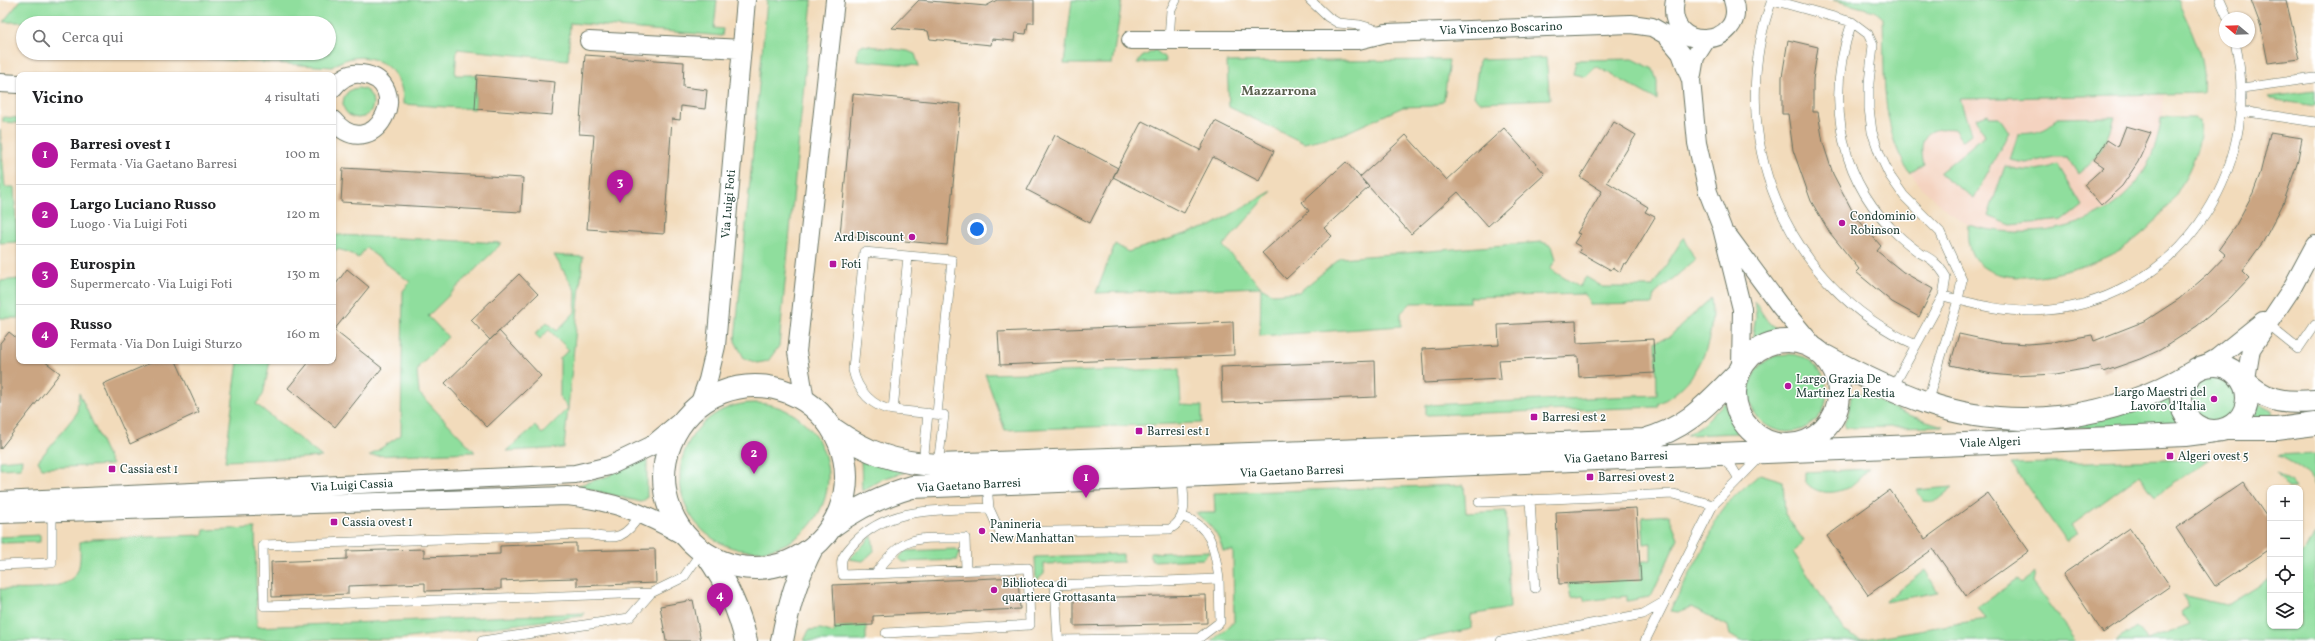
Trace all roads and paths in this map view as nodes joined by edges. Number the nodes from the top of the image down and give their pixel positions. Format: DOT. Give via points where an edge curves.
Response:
graph roads {
  1 [pos="746,0"];
  2 [pos="835,0"];
  3 [pos="1176,0"];
  4 [pos="1310,0"];
  5 [pos="1772,0"];
  6 [pos="2220,0"];
  7 [pos="1736,1"];
  8 [pos="1675,9"];
  9 [pos="2225,12"];
  10 [pos="1852,22"];
  11 [pos="1652,27"];
  12 [pos="1386,33"];
  13 [pos="1131,40"];
  14 [pos="1169,40"];
  15 [pos="1706,40"];
  16 [pos="589,41"];
  17 [pos="2236,48"];
  18 [pos="742,49"];
  19 [pos="2315,78"];
  20 [pos="1691,80"];
  21 [pos="0,83"];
  22 [pos="16,84"];
  23 [pos="336,84"];
  24 [pos="2242,88"];
  25 [pos="2241,111"];
  26 [pos="336,122"];
  27 [pos="2315,122"];
  28 [pos="1722,228"];
  29 [pos="2315,245"];
  30 [pos="908,256"];
  31 [pos="1943,296"];
  32 [pos="1958,300"];
  33 [pos="2277,309"];
  34 [pos="2267,324"];
  35 [pos="2315,324"];
  36 [pos="1916,345"];
  37 [pos="1821,352"];
  38 [pos="1740,370"];
  39 [pos="2197,370"];
  40 [pos="2244,382"];
  41 [pos="1892,389"];
  42 [pos="805,401"];
  43 [pos="2315,401"];
  44 [pos="1927,403"];
  45 [pos="693,410"];
  46 [pos="893,410"];
  47 [pos="928,414"];
  48 [pos="938,414"];
  49 [pos="2315,424"];
  50 [pos="833,429"];
  51 [pos="2220,430"];
  52 [pos="1761,444"];
  53 [pos="1788,446"];
  54 [pos="1818,449"];
  55 [pos="1718,453"];
  56 [pos="930,464"];
  57 [pos="1182,476"];
  58 [pos="1739,479"];
  59 [pos="987,484"];
  60 [pos="1530,499"];
  61 [pos="0,501"];
  62 [pos="1479,502"];
  63 [pos="1713,505"];
  64 [pos="989,508"];
  65 [pos="52,512"];
  66 [pos="641,512"];
  67 [pos="0,514"];
  68 [pos="1183,517"];
  69 [pos="830,527"];
  70 [pos="686,536"];
  71 [pos="812,548"];
  72 [pos="705,553"];
  73 [pos="0,565"];
  74 [pos="966,570"];
  75 [pos="875,574"];
  76 [pos="1219,579"];
  77 [pos="1534,588"];
  78 [pos="651,593"];
  79 [pos="1664,602"];
  80 [pos="886,632"];
  81 [pos="1520,639"];
  82 [pos="482,641"];
  83 [pos="746,641"];
  84 [pos="782,641"];
  85 [pos="1501,641"];
  86 [pos="1645,641"];
  1 -- 18 [label="street, Via Luigi Foti"];
  2 -- 42 [label="street" via="797,352"];
  3 -- 14 [label="lane" via="1171,10"];
  4 -- 12 [label="lane" via="1338,23 1360,25"];
  5 -- 10 [label="lane"];
  5 -- 36 [label="lane" via="1762,34 1754,96 1758,137 1774,197 1799,246 1829,284 1860,312 1895,335"];
  6 -- 9 [label="lane"];
  7 -- 15 [label="street" via="1728,28 1716,38"];
  8 -- 11 [label="street"];
  8 -- 15 [label="street" via="1679,27 1686,35"];
  10 -- 31 [label="lane" via="1842,53 1838,88 1840,124 1846,153 1863,192 1880,216 1911,246 1935,262 1946,277"];
  10 -- 32 [label="lane" via="1868,34 1873,45 1869,108 1872,132 1880,155 1904,196 1940,232 1962,280"];
  11 -- 12 [label="street, Via Vincenzo Boscarino" via="1632,24"];
  11 -- 20 [label="street, Via Vincenzo Boscarino" via="1666,35 1681,53"];
  12 -- 14 [label="street, Via Vincenzo Boscarino" via="1358,40"];
  13 -- 14 [label="street, Via Vincenzo Boscarino"];
  15 -- 20 [label="street" via="1695,57"];
  16 -- 18 [label="street"];
  17 -- 24 [label="lane"];
  18 -- 45 [label="street, Via Luigi Foti" via="716,346 708,380"];
  19 -- 24 [label="lane"];
  20 -- 28 [label="street, Via Vincenzo Boscarino" via="1697,143 1708,192"];
  21 -- 22 [label="street"];
  23 -- 26 [label="street" via="347,76 357,73 377,79 384,87 389,107 386,117 370,132 360,134 345,130"];
  24 -- 25 [label="lane"];
  25 -- 27 [label="lane"];
  25 -- 32 [label="lane" via="2233,157 2214,201 2187,239 2152,271 2111,294 2082,304 2051,310 2004,310"];
  28 -- 37 [label="street" via="1780,306"];
  28 -- 38 [label="street" via="1742,309"];
  29 -- 33 [label="street" via="2292,288"];
  30 -- 46 [label="lane"];
  30 -- 46 [label="lane" via="864,252 853,370 860,389 876,405"];
  30 -- 48 [label="lane" via="952,260"];
  31 -- 32 [label="lane"];
  31 -- 36 [label="lane"];
  32 -- 44 [label="lane"];
  33 -- 34 [label="street"];
  33 -- 39 [label="street" via="2217,358"];
  34 -- 35 [label="lane" via="2298,349"];
  34 -- 40 [label="street" via="2251,349"];
  36 -- 41 [label="lane"];
  37 -- 38 [label="street" via="1796,341 1774,342 1755,352"];
  37 -- 41 [label="street, Viale Algeri" via="1866,378"];
  37 -- 53 [label="street" via="1837,376 1840,400 1837,411 1831,422 1814,438"];
  38 -- 52 [label="street" via="1735,396 1737,407 1748,428"];
  38 -- 56 [label="street, Via Gaetano Barresi" via="1689,420 1665,434 1644,440"];
  39 -- 40 [label="street" via="2218,365 2234,371"];
  39 -- 44 [label="street, Viale Algeri" via="2160,390 2130,401 2060,417 1986,416"];
  39 -- 51 [label="street" via="2183,387 2182,405 2190,421 2197,426"];
  40 -- 43 [label="street" via="2276,401"];
  40 -- 51 [label="street" via="2248,397 2242,417"];
  41 -- 44 [label="street, Viale Algeri"];
  42 -- 45 [label="street" via="776,388 752,386 727,390"];
  42 -- 50 [label="street"];
  45 -- 61 [label="street, Via Luigi Cassia" via="651,446 609,466 575,474"];
  45 -- 70 [label="street" via="676,431 668,448 664,466 668,504 675,521"];
  46 -- 47 [label="lane"];
  47 -- 48 [label="lane"];
  47 -- 56 [label="lane"];
  48 -- 56 [label="lane" via="944,415"];
  49 -- 51 [label="street, Viale Algeri" via="2277,429"];
  50 -- 56 [label="street, Via Gaetano Barresi" via="853,443 885,458"];
  50 -- 69 [label="street" via="841,448 845,468 845,489 840,509"];
  51 -- 54 [label="street, Viale Algeri" via="2185,435"];
  52 -- 53 [label="street"];
  52 -- 54 [label="street, Viale Algeri"];
  52 -- 55 [label="street, Via Gaetano Barresi"];
  52 -- 58 [label="lane"];
  53 -- 54 [label="street"];
  55 -- 57 [label="street, Via Gaetano Barresi"];
  55 -- 58 [label="lane" via="1733,468"];
  57 -- 59 [label="street, Via Gaetano Barresi"];
  57 -- 68 [label="lane"];
  58 -- 63 [label="lane"];
  59 -- 64 [label="lane"];
  59 -- 69 [label="street, Via Gaetano Barresi" via="912,487 886,494 853,510"];
  60 -- 62 [label="lane"];
  60 -- 63 [label="lane" via="1674,494"];
  60 -- 77 [label="lane"];
  63 -- 79 [label="lane"];
  64 -- 68 [label="lane" via="1000,532 1170,529"];
  64 -- 75 [label="lane" via="911,512 879,524 860,537 843,556 840,564 843,575"];
  65 -- 66 [label="street, Via Luigi Cassia" via="567,496 593,499"];
  65 -- 67 [label="street, Via Luigi Cassia"];
  65 -- 73 [label="lane" via="52,563"];
  66 -- 70 [label="street, Via Luigi Cassia"];
  66 -- 78 [label="lane" via="632,527 618,538 588,534 263,544 264,606"];
  68 -- 76 [label="lane" via="1196,521 1205,531 1215,551"];
  69 -- 71 [label="street"];
  70 -- 72 [label="street"];
  71 -- 72 [label="street" via="779,565 760,568 724,563"];
  71 -- 84 [label="street" via="800,571"];
  72 -- 78 [label="lane" via="684,577"];
  72 -- 83 [label="street" via="722,577 737,607"];
  74 -- 75 [label="lane"];
  74 -- 75 [label="lane" via="965,538 919,539 903,543 890,553"];
  74 -- 80 [label="lane" via="1028,568 1030,625"];
  76 -- 76 [label="lane" via="1055,585 1058,640 1199,638 1220,622"];
  78 -- 82 [label="lane" via="629,618"];
  79 -- 81 [label="lane" via="1643,614"];
  79 -- 86 [label="lane"];
  81 -- 85 [label="lane"];
}
